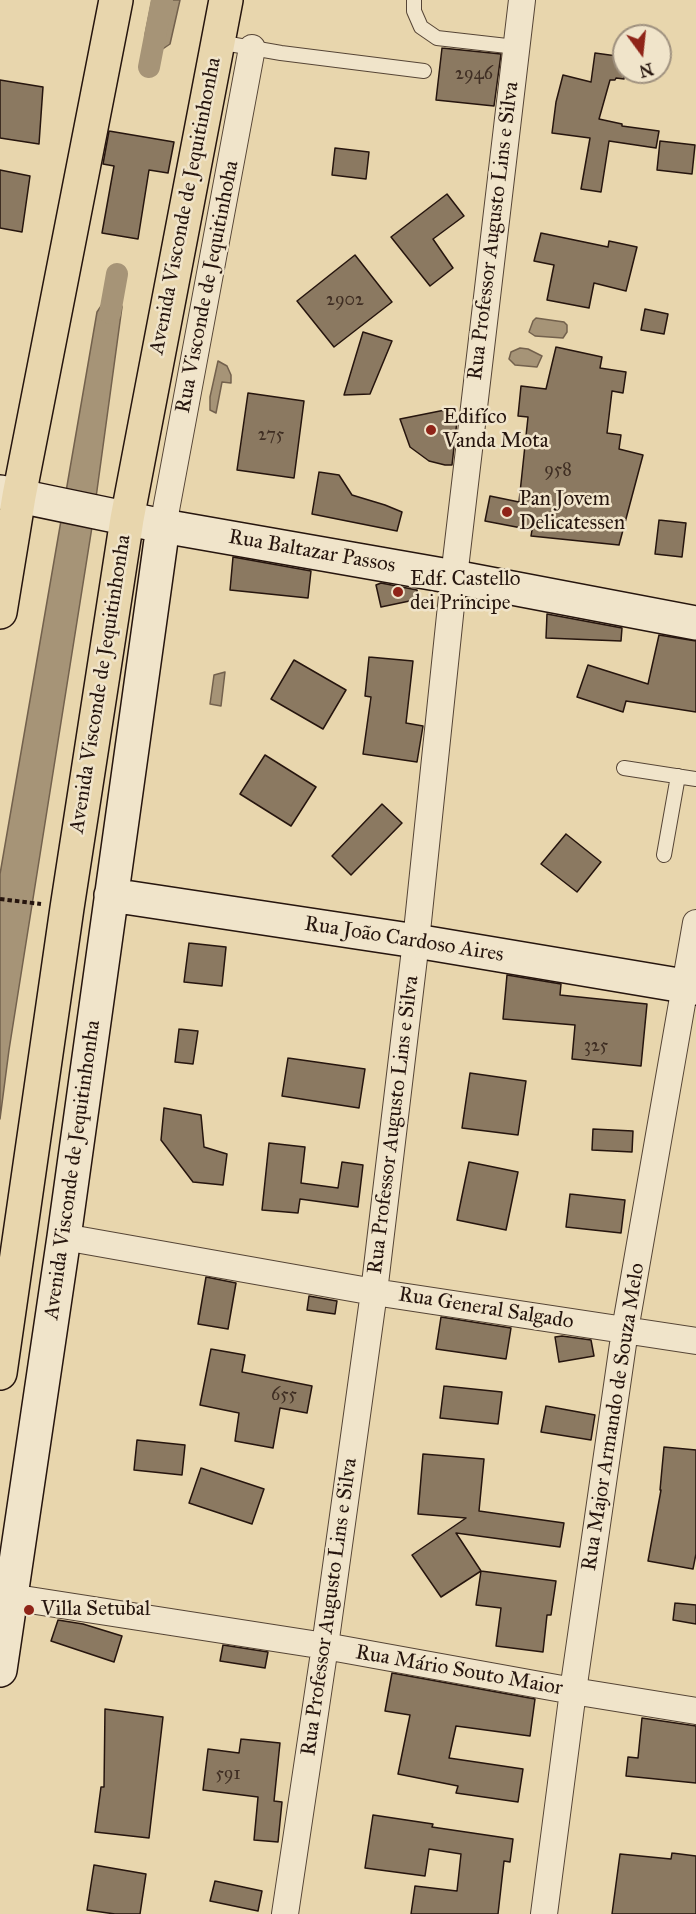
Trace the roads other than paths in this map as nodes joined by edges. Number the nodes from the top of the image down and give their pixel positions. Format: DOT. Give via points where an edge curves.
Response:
graph roads {
  1 [pos="116,0"];
  2 [pos="226,0"];
  3 [pos="414,0"];
  4 [pos="522,0"];
  5 [pos="218,42"];
  6 [pos="516,47"];
  7 [pos="252,48"];
  8 [pos="424,71"];
  9 [pos="18,496"];
  10 [pos="114,517"];
  11 [pos="163,526"];
  12 [pos="454,576"];
  13 [pos="0,612"];
  14 [pos="696,623"];
  15 [pos="624,768"];
  16 [pos="678,776"];
  17 [pos="696,779"];
  18 [pos="664,855"];
  19 [pos="111,895"];
  20 [pos="696,923"];
  21 [pos="416,941"];
  22 [pos="691,987"];
  23 [pos="64,1237"];
  24 [pos="374,1292"];
  25 [pos="625,1330"];
  26 [pos="696,1341"];
  27 [pos="0,1373"];
  28 [pos="10,1597"];
  29 [pos="325,1646"];
  30 [pos="0,1670"];
  31 [pos="573,1691"];
  32 [pos="696,1711"];
  33 [pos="285,1914"];
  34 [pos="544,1914"];
  1 -- 9 [label="main road"];
  2 -- 5 [label="main road, Avenida Visconde de Jequitinhonha"];
  3 -- 6 [label="lane" via="421,27 437,38"];
  4 -- 6 [label="street, Rua Professor Augusto Lins e Silva"];
  5 -- 7 [label="lane"];
  5 -- 10 [label="main road, Avenida Visconde de Jequitinhonha"];
  6 -- 12 [label="street, Rua Professor Augusto Lins e Silva"];
  7 -- 8 [label="lane"];
  7 -- 11 [label="street, Rua Visconde de Jequitinhoha"];
  9 -- 10 [label="street, Rua Baltazar Passos"];
  9 -- 13 [label="main road"];
  10 -- 11 [label="street, Rua Baltazar Passos"];
  10 -- 27 [label="main road, Avenida Visconde de Jequitinhonha" via="67,908"];
  11 -- 12 [label="street, Rua Baltazar Passos"];
  11 -- 19 [label="street, Avenida Visconde de Jequitinhonha"];
  12 -- 14 [label="street, Rua Baltazar Passos"];
  12 -- 21 [label="street, Rua Professor Augusto Lins e Silva"];
  15 -- 16 [label="lane"];
  16 -- 17 [label="lane"];
  16 -- 18 [label="lane"];
  19 -- 21 [label="street, Rua João Cardoso Aires"];
  19 -- 23 [label="street, Avenida Visconde de Jequitinhonha"];
  20 -- 22 [label="street, Rua Major Armando de Souza Melo"];
  21 -- 22 [label="street, Rua João Cardoso Aires"];
  21 -- 24 [label="street, Rua Professor Augusto Lins e Silva"];
  22 -- 25 [label="street, Rua Major Armando de Souza Melo"];
  23 -- 24 [label="street, Rua General Salgado"];
  23 -- 28 [label="street, Avenida Visconde de Jequitinhonha"];
  24 -- 25 [label="street, Rua General Salgado"];
  24 -- 29 [label="street, Rua Professor Augusto Lins e Silva"];
  25 -- 26 [label="street, Rua General Salgado"];
  25 -- 31 [label="street, Rua Major Armando de Souza Melo"];
  28 -- 29 [label="street, Rua Mário Souto Maior"];
  28 -- 30 [label="street, Avenida Visconde de Jequitinhonha"];
  29 -- 31 [label="street, Rua Mário Souto Maior"];
  29 -- 33 [label="street, Rua Professor Augusto Lins e Silva"];
  31 -- 32 [label="street, Rua Mário Souto Maior"];
  31 -- 34 [label="street, Rua Major Armando de Souza Melo"];
}
